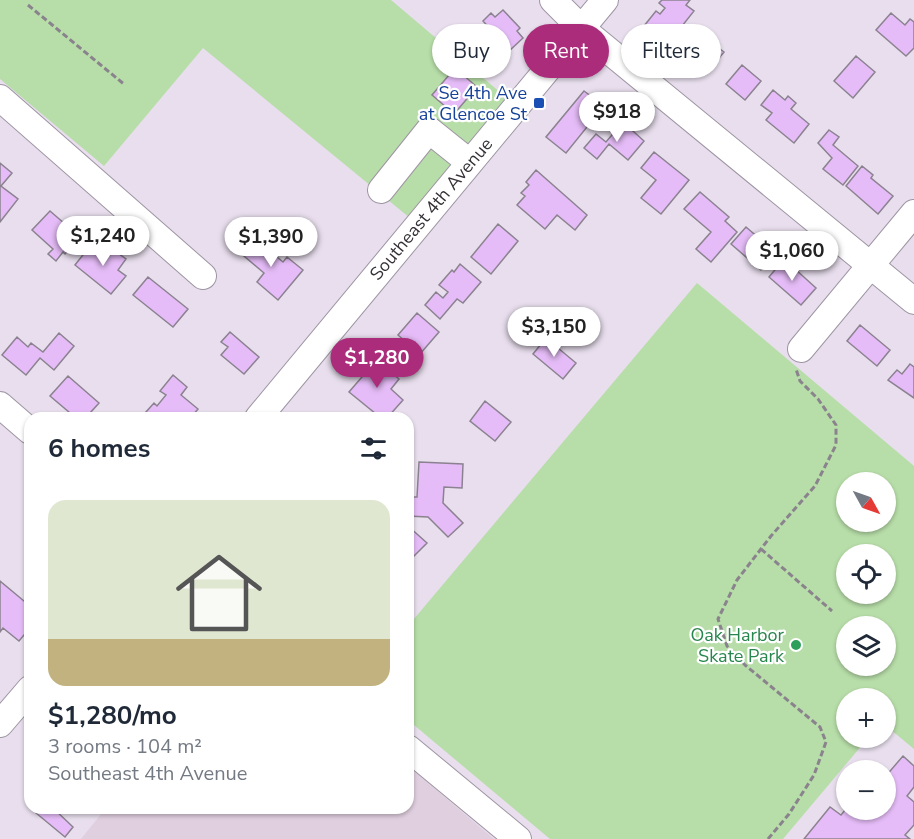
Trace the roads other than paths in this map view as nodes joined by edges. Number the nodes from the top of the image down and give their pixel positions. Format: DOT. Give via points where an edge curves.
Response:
graph roads {
  1 [pos="553,0"];
  2 [pos="605,0"];
  3 [pos="577,24"];
  4 [pos="584,24"];
  5 [pos="609,51"];
  6 [pos="539,78"];
  7 [pos="0,98"];
  8 [pos="469,162"];
  9 [pos="381,190"];
  10 [pos="914,213"];
  11 [pos="871,265"];
  12 [pos="203,276"];
  13 [pos="914,302"];
  14 [pos="801,349"];
  15 [pos="0,405"];
  16 [pos="263,412"];
  17 [pos="24,426"];
  18 [pos="24,696"];
  19 [pos="0,724"];
  20 [pos="414,753"];
  21 [pos="516,838"];
  1 -- 3 [label="street"];
  2 -- 4 [label="street, Southeast 4th Avenue"];
  5 -- 11 [label="street"];
  6 -- 8 [label="street, Southeast 4th Avenue"];
  7 -- 12 [label="street"];
  8 -- 9 [label="street" via="429,130"];
  8 -- 16 [label="street, Southeast 4th Avenue"];
  10 -- 11 [label="street"];
  11 -- 13 [label="street"];
  11 -- 14 [label="street"];
  15 -- 17 [label="street"];
  18 -- 19 [label="street"];
  20 -- 21 [label="street"];
}
